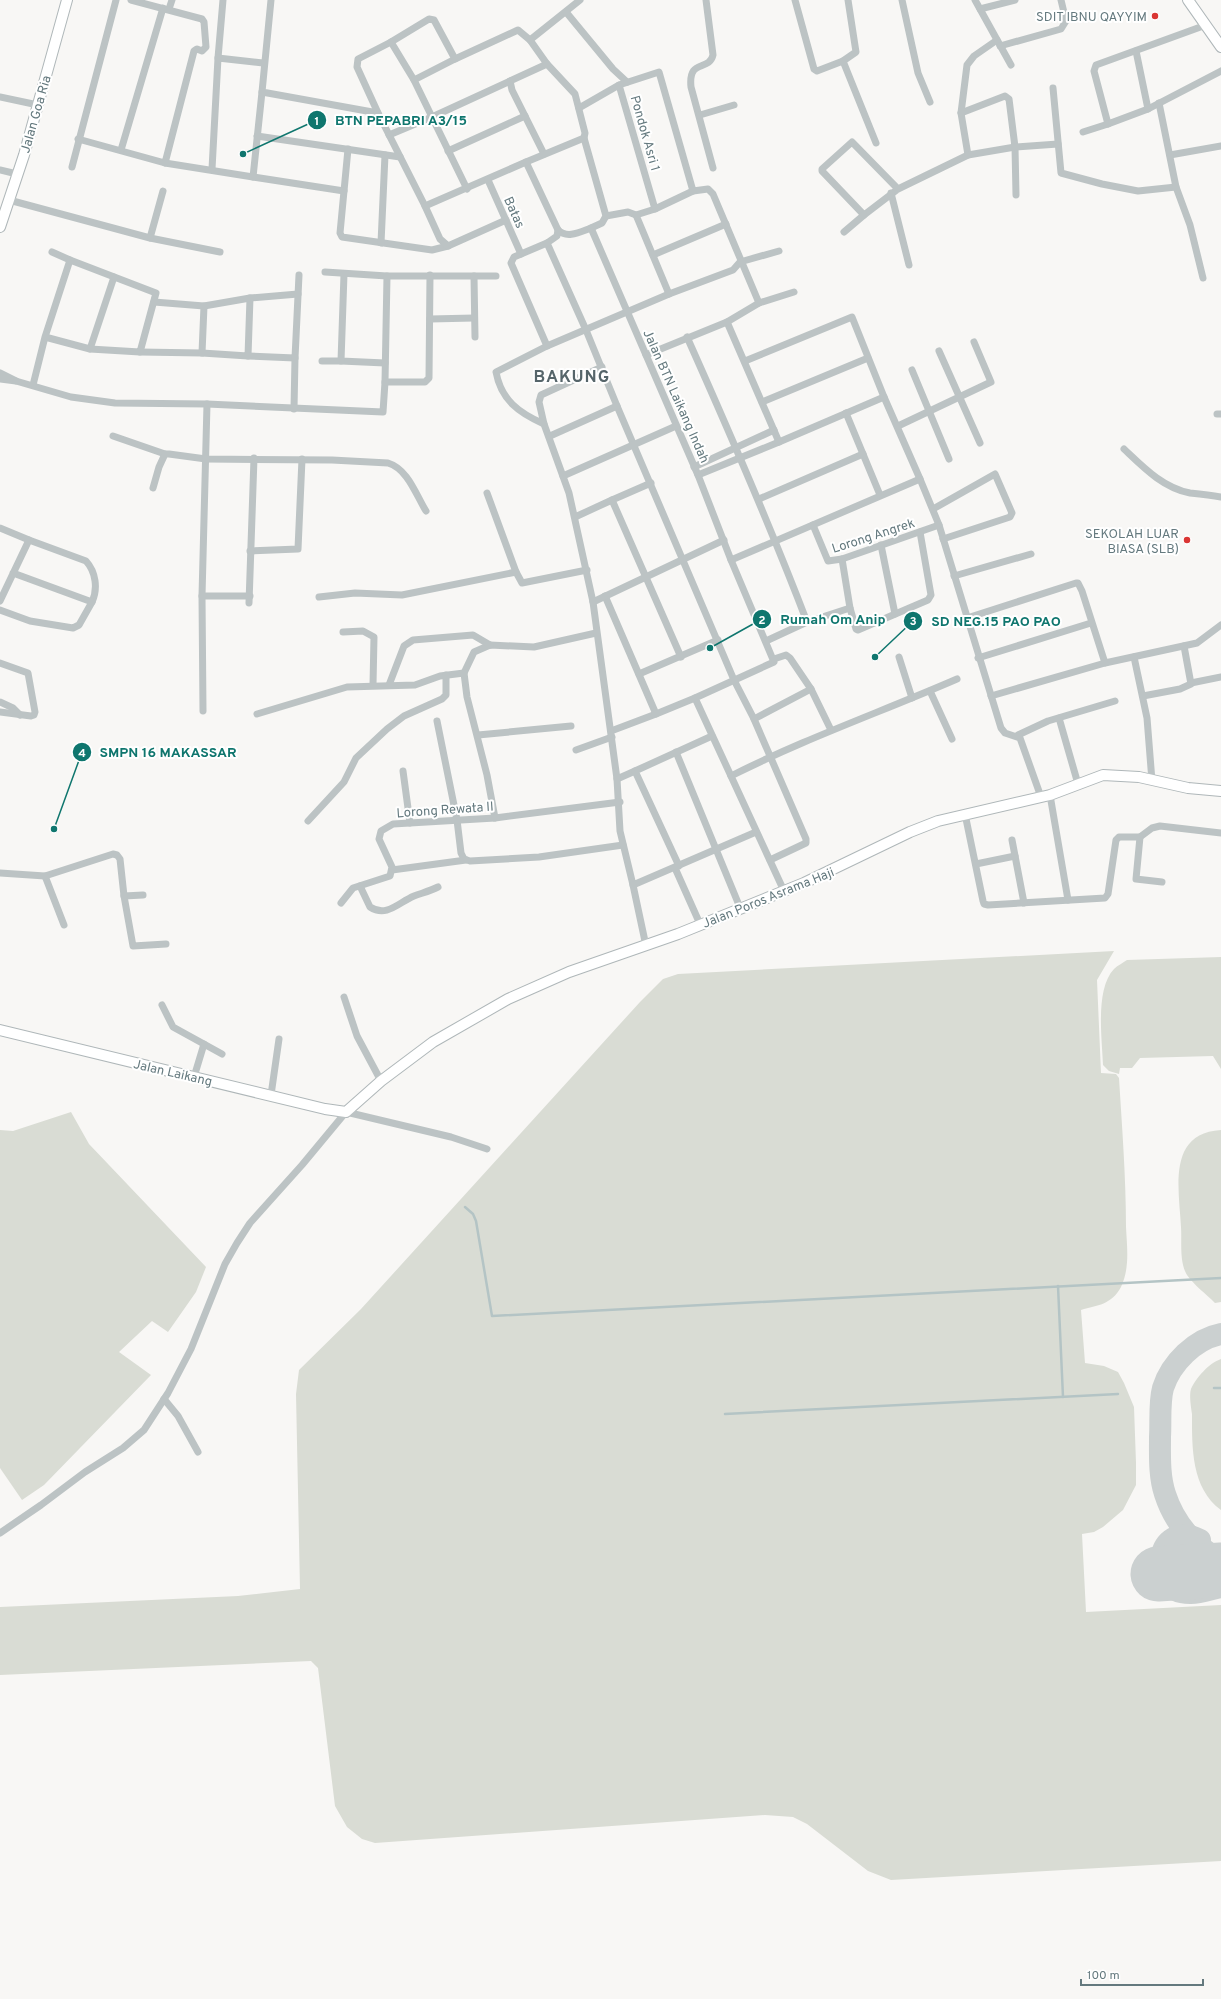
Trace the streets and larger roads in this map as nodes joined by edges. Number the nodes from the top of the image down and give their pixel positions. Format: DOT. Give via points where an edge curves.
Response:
graph roads {
  1 [pos="67,0"];
  2 [pos="116,0"];
  3 [pos="131,0"];
  4 [pos="172,0"];
  5 [pos="223,0"];
  6 [pos="271,0"];
  7 [pos="580,0"];
  8 [pos="706,0"];
  9 [pos="795,0"];
  10 [pos="848,0"];
  11 [pos="902,0"];
  12 [pos="975,0"];
  13 [pos="1015,0"];
  14 [pos="1061,0"];
  15 [pos="1188,0"];
  16 [pos="166,9"];
  17 [pos="980,9"];
  18 [pos="566,12"];
  19 [pos="1206,26"];
  20 [pos="530,40"];
  21 [pos="391,42"];
  22 [pos="998,43"];
  23 [pos="1221,46"];
  24 [pos="1136,51"];
  25 [pos="218,58"];
  26 [pos="455,59"];
  27 [pos="843,61"];
  28 [pos="263,63"];
  29 [pos="547,64"];
  30 [pos="1011,65"];
  31 [pos="1221,71"];
  32 [pos="414,80"];
  33 [pos="510,82"];
  34 [pos="627,82"];
  35 [pos="619,85"];
  36 [pos="1053,88"];
  37 [pos="262,92"];
  38 [pos="0,97"];
  39 [pos="930,102"];
  40 [pos="1159,103"];
  41 [pos="38,105"];
  42 [pos="734,105"];
  43 [pos="579,108"];
  44 [pos="1148,109"];
  45 [pos="378,112"];
  46 [pos="961,113"];
  47 [pos="700,115"];
  48 [pos="525,116"];
  49 [pos="432,117"];
  50 [pos="1108,124"];
  51 [pos="1083,132"];
  52 [pos="390,135"];
  53 [pos="257,136"];
  54 [pos="584,138"];
  55 [pos="78,139"];
  56 [pos="876,143"];
  57 [pos="1058,144"];
  58 [pos="1015,146"];
  59 [pos="1221,146"];
  60 [pos="348,149"];
  61 [pos="121,150"];
  62 [pos="448,151"];
  63 [pos="544,154"];
  64 [pos="385,155"];
  65 [pos="968,155"];
  66 [pos="1170,155"];
  67 [pos="400,157"];
  68 [pos="526,162"];
  69 [pos="165,163"];
  70 [pos="72,167"];
  71 [pos="713,168"];
  72 [pos="212,169"];
  73 [pos="0,170"];
  74 [pos="17,174"];
  75 [pos="253,177"];
  76 [pos="488,180"];
  77 [pos="1176,187"];
  78 [pos="467,189"];
  79 [pos="898,189"];
  80 [pos="163,191"];
  81 [pos="344,191"];
  82 [pos="693,191"];
  83 [pos="891,193"];
  84 [pos="1016,195"];
  85 [pos="9,200"];
  86 [pos="425,206"];
  87 [pos="655,209"];
  88 [pos="636,215"];
  89 [pos="864,215"];
  90 [pos="606,216"];
  91 [pos="506,220"];
  92 [pos="1,223"];
  93 [pos="726,224"];
  94 [pos="591,228"];
  95 [pos="558,230"];
  96 [pos="844,232"];
  97 [pos="150,238"];
  98 [pos="381,243"];
  99 [pos="547,243"];
  100 [pos="448,246"];
  101 [pos="779,251"];
  102 [pos="52,252"];
  103 [pos="220,252"];
  104 [pos="521,254"];
  105 [pos="653,255"];
  106 [pos="70,260"];
  107 [pos="740,262"];
  108 [pos="910,265"];
  109 [pos="325,272"];
  110 [pos="344,274"];
  111 [pos="299,275"];
  112 [pos="387,276"];
  113 [pos="430,276"];
  114 [pos="474,276"];
  115 [pos="496,276"];
  116 [pos="114,277"];
  117 [pos="1203,278"];
  118 [pos="794,292"];
  119 [pos="298,294"];
  120 [pos="669,294"];
  121 [pos="250,298"];
  122 [pos="154,302"];
  123 [pos="759,303"];
  124 [pos="204,306"];
  125 [pos="627,312"];
  126 [pos="474,318"];
  127 [pos="430,319"];
  128 [pos="727,322"];
  129 [pos="586,330"];
  130 [pos="474,337"];
  131 [pos="687,337"];
  132 [pos="45,338"];
  133 [pos="974,342"];
  134 [pos="547,346"];
  135 [pos="90,349"];
  136 [pos="140,352"];
  137 [pos="940,352"];
  138 [pos="202,353"];
  139 [pos="646,355"];
  140 [pos="248,356"];
  141 [pos="295,358"];
  142 [pos="868,358"];
  143 [pos="322,361"];
  144 [pos="341,361"];
  145 [pos="745,361"];
  146 [pos="385,363"];
  147 [pos="602,367"];
  148 [pos="912,370"];
  149 [pos="0,373"];
  150 [pos="0,379"];
  151 [pos="16,381"];
  152 [pos="385,382"];
  153 [pos="33,385"];
  154 [pos="960,396"];
  155 [pos="884,397"];
  156 [pos="762,402"];
  157 [pos="208,404"];
  158 [pos="617,406"];
  159 [pos="294,409"];
  160 [pos="929,411"];
  161 [pos="846,413"];
  162 [pos="544,424"];
  163 [pos="676,426"];
  164 [pos="898,426"];
  165 [pos="774,430"];
  166 [pos="114,436"];
  167 [pos="550,436"];
  168 [pos="779,442"];
  169 [pos="980,444"];
  170 [pos="634,445"];
  171 [pos="736,447"];
  172 [pos="1124,449"];
  173 [pos="164,454"];
  174 [pos="863,454"];
  175 [pos="254,458"];
  176 [pos="741,458"];
  177 [pos="206,459"];
  178 [pos="302,459"];
  179 [pos="949,459"];
  180 [pos="694,467"];
  181 [pos="698,475"];
  182 [pos="563,476"];
  183 [pos="920,479"];
  184 [pos="651,483"];
  185 [pos="153,488"];
  186 [pos="487,492"];
  187 [pos="880,495"];
  188 [pos="1221,497"];
  189 [pos="759,499"];
  190 [pos="612,500"];
  191 [pos="933,509"];
  192 [pos="426,511"];
  193 [pos="575,517"];
  194 [pos="813,525"];
  195 [pos="939,525"];
  196 [pos="0,528"];
  197 [pos="920,532"];
  198 [pos="943,539"];
  199 [pos="29,540"];
  200 [pos="724,540"];
  201 [pos="776,541"];
  202 [pos="881,545"];
  203 [pos="250,551"];
  204 [pos="1031,554"];
  205 [pos="683,558"];
  206 [pos="842,559"];
  207 [pos="731,560"];
  208 [pos="586,570"];
  209 [pos="516,572"];
  210 [pos="13,574"];
  211 [pos="954,576"];
  212 [pos="646,578"];
  213 [pos="202,596"];
  214 [pos="605,596"];
  215 [pos="319,597"];
  216 [pos="0,601"];
  217 [pos="92,602"];
  218 [pos="593,602"];
  219 [pos="850,608"];
  220 [pos="0,610"];
  221 [pos="895,614"];
  222 [pos="967,618"];
  223 [pos="807,622"];
  224 [pos="1091,623"];
  225 [pos="1221,625"];
  226 [pos="343,632"];
  227 [pos="596,633"];
  228 [pos="718,640"];
  229 [pos="766,641"];
  230 [pos="490,644"];
  231 [pos="1184,646"];
  232 [pos="1134,656"];
  233 [pos="681,657"];
  234 [pos="899,657"];
  235 [pos="978,658"];
  236 [pos="774,659"];
  237 [pos="0,663"];
  238 [pos="1105,663"];
  239 [pos="464,673"];
  240 [pos="639,674"];
  241 [pos="446,675"];
  242 [pos="1221,677"];
  243 [pos="734,680"];
  244 [pos="957,680"];
  245 [pos="1191,683"];
  246 [pos="373,685"];
  247 [pos="389,686"];
  248 [pos="811,689"];
  249 [pos="930,691"];
  250 [pos="991,696"];
  251 [pos="1143,696"];
  252 [pos="695,698"];
  253 [pos="912,698"];
  254 [pos="1115,701"];
  255 [pos="0,702"];
  256 [pos="203,710"];
  257 [pos="0,712"];
  258 [pos="257,714"];
  259 [pos="656,714"];
  260 [pos="20,715"];
  261 [pos="1059,718"];
  262 [pos="754,719"];
  263 [pos="438,721"];
  264 [pos="570,726"];
  265 [pos="831,730"];
  266 [pos="612,734"];
  267 [pos="478,735"];
  268 [pos="1018,735"];
  269 [pos="712,736"];
  270 [pos="952,739"];
  271 [pos="576,750"];
  272 [pos="676,752"];
  273 [pos="770,756"];
  274 [pos="403,771"];
  275 [pos="635,771"];
  276 [pos="731,776"];
  277 [pos="618,779"];
  278 [pos="1152,781"];
  279 [pos="1078,784"];
  280 [pos="1221,791"];
  281 [pos="1046,796"];
  282 [pos="620,802"];
  283 [pos="965,814"];
  284 [pos="495,818"];
  285 [pos="457,820"];
  286 [pos="308,821"];
  287 [pos="410,823"];
  288 [pos="756,832"];
  289 [pos="1221,833"];
  290 [pos="1140,837"];
  291 [pos="1012,840"];
  292 [pos="623,844"];
  293 [pos="717,850"];
  294 [pos="1015,856"];
  295 [pos="466,860"];
  296 [pos="770,860"];
  297 [pos="976,864"];
  298 [pos="677,867"];
  299 [pos="392,870"];
  300 [pos="0,873"];
  301 [pos="45,876"];
  302 [pos="1162,882"];
  303 [pos="633,885"];
  304 [pos="360,886"];
  305 [pos="438,888"];
  306 [pos="784,891"];
  307 [pos="143,895"];
  308 [pos="124,896"];
  309 [pos="1068,900"];
  310 [pos="341,903"];
  311 [pos="1024,903"];
  312 [pos="741,910"];
  313 [pos="700,924"];
  314 [pos="64,925"];
  315 [pos="166,944"];
  316 [pos="646,946"];
  317 [pos="344,997"];
  318 [pos="162,1005"];
  319 [pos="0,1030"];
  320 [pos="279,1039"];
  321 [pos="204,1044"];
  322 [pos="222,1054"];
  323 [pos="194,1077"];
  324 [pos="381,1081"];
  325 [pos="271,1095"];
  326 [pos="346,1112"];
  327 [pos="487,1149"];
  328 [pos="164,1399"];
  329 [pos="198,1452"];
  330 [pos="0,1533"];
  1 -- 41 [label="street, Jalan Goa Ria"];
  2 -- 55 [label="street"];
  3 -- 16 [label="street"];
  4 -- 16 [label="street"];
  5 -- 25 [label="street"];
  6 -- 28 [label="street"];
  7 -- 18 [label="street"];
  8 -- 47 [label="street" via="714,55 711,60 693,71 690,78"];
  9 -- 27 [label="street" via="816,70"];
  10 -- 27 [label="street" via="856,52"];
  11 -- 39 [label="street" via="918,73"];
  12 -- 17 [label="street"];
  13 -- 17 [label="street"];
  14 -- 22 [label="street" via="1066,21 1061,29"];
  15 -- 19 [label="street"];
  16 -- 61 [label="street"];
  16 -- 69 [label="street" via="203,20 206,47 202,51 194,51"];
  17 -- 22 [label="street"];
  18 -- 20 [label="street"];
  18 -- 34 [label="street" via="613,69"];
  19 -- 23 [label="street"];
  19 -- 24 [label="street"];
  20 -- 26 [label="street" via="518,30"];
  20 -- 29 [label="street"];
  21 -- 26 [label="street" via="432,18"];
  21 -- 32 [label="street"];
  21 -- 45 [label="street" via="358,59 357,62"];
  22 -- 30 [label="street"];
  22 -- 46 [label="street" via="974,56 967,65"];
  24 -- 44 [label="street"];
  24 -- 50 [label="street" via="1098,64 1094,68"];
  25 -- 28 [label="street"];
  25 -- 72 [label="street"];
  26 -- 32 [label="street"];
  27 -- 56 [label="street"];
  28 -- 37 [label="street"];
  29 -- 33 [label="street"];
  29 -- 43 [label="street" via="572,89"];
  31 -- 40 [label="street"];
  32 -- 49 [label="street"];
  33 -- 48 [label="street"];
  33 -- 49 [label="street"];
  34 -- 35 [label="street"];
  34 -- 82 [label="street" via="660,72"];
  35 -- 43 [label="street, Pondok Asri 1"];
  35 -- 87 [label="street, Pondok Asri 1"];
  36 -- 57 [label="street"];
  37 -- 45 [label="street"];
  37 -- 53 [label="street"];
  38 -- 41 [label="street"];
  40 -- 44 [label="street"];
  40 -- 66 [label="street"];
  41 -- 74 [label="street, Jalan Goa Ria"];
  42 -- 47 [label="street"];
  43 -- 54 [label="street"];
  44 -- 50 [label="street"];
  45 -- 52 [label="street"];
  46 -- 58 [label="street" via="1008,97"];
  46 -- 65 [label="street"];
  47 -- 71 [label="street"];
  48 -- 62 [label="street"];
  48 -- 63 [label="street"];
  49 -- 52 [label="street"];
  49 -- 62 [label="street"];
  50 -- 51 [label="street"];
  52 -- 67 [label="street"];
  53 -- 60 [label="street"];
  53 -- 75 [label="street"];
  54 -- 63 [label="street"];
  54 -- 90 [label="street"];
  55 -- 61 [label="street"];
  55 -- 70 [label="street"];
  57 -- 58 [label="street"];
  57 -- 77 [label="street" via="1060,172 1064,175 1138,191"];
  58 -- 65 [label="street"];
  58 -- 84 [label="street"];
  59 -- 66 [label="street"];
  60 -- 64 [label="street"];
  60 -- 81 [label="street"];
  61 -- 69 [label="street"];
  62 -- 78 [label="street"];
  63 -- 68 [label="street"];
  64 -- 67 [label="street"];
  64 -- 98 [label="street"];
  65 -- 79 [label="street"];
  66 -- 77 [label="street"];
  67 -- 86 [label="street"];
  68 -- 76 [label="street"];
  68 -- 95 [label="street"];
  69 -- 72 [label="street"];
  72 -- 75 [label="street"];
  73 -- 74 [label="street"];
  74 -- 85 [label="street, Jalan Goa Ria"];
  75 -- 81 [label="street"];
  76 -- 78 [label="street"];
  76 -- 91 [label="street, Batas"];
  77 -- 117 [label="street" via="1190,226"];
  78 -- 86 [label="street"];
  79 -- 83 [label="street"];
  79 -- 89 [label="street" via="853,143 850,143 822,171"];
  80 -- 97 [label="street"];
  81 -- 98 [label="street" via="340,232 342,237"];
  82 -- 87 [label="street"];
  82 -- 93 [label="street" via="711,191"];
  83 -- 89 [label="street"];
  83 -- 108 [label="street"];
  85 -- 92 [label="street, Jalan Goa Ria"];
  85 -- 97 [label="street"];
  86 -- 100 [label="street" via="440,239"];
  87 -- 88 [label="street"];
  88 -- 90 [label="street" via="628,212"];
  88 -- 105 [label="street"];
  89 -- 96 [label="street"];
  90 -- 94 [label="street" via="602,223"];
  91 -- 100 [label="street"];
  91 -- 104 [label="street, Batas"];
  93 -- 105 [label="street"];
  93 -- 107 [label="street"];
  94 -- 95 [label="street" via="568,235 561,234"];
  94 -- 125 [label="street, Jalan BTN Laikang Indah"];
  95 -- 99 [label="street" via="557,236"];
  97 -- 103 [label="street"];
  98 -- 100 [label="street" via="432,250"];
  99 -- 104 [label="street"];
  99 -- 129 [label="street"];
  101 -- 107 [label="street"];
  102 -- 106 [label="street"];
  104 -- 134 [label="street" via="514,257 511,265"];
  105 -- 120 [label="street"];
  106 -- 116 [label="street"];
  106 -- 132 [label="street"];
  107 -- 120 [label="street" via="733,270"];
  107 -- 123 [label="street"];
  109 -- 110 [label="street"];
  110 -- 112 [label="street"];
  110 -- 144 [label="street"];
  111 -- 119 [label="street"];
  112 -- 113 [label="street"];
  112 -- 146 [label="street"];
  113 -- 114 [label="street"];
  113 -- 127 [label="street"];
  114 -- 115 [label="street"];
  114 -- 126 [label="street"];
  116 -- 122 [label="street" via="154,291"];
  116 -- 135 [label="street"];
  118 -- 123 [label="street"];
  119 -- 121 [label="street"];
  119 -- 141 [label="street"];
  120 -- 125 [label="street"];
  121 -- 124 [label="street"];
  121 -- 140 [label="street"];
  122 -- 124 [label="street"];
  122 -- 136 [label="street"];
  123 -- 128 [label="street"];
  124 -- 138 [label="street"];
  125 -- 129 [label="street"];
  125 -- 139 [label="street, Jalan BTN Laikang Indah"];
  126 -- 127 [label="street"];
  126 -- 130 [label="street"];
  127 -- 152 [label="street" via="429,378 424,382"];
  128 -- 131 [label="street"];
  128 -- 145 [label="street"];
  129 -- 134 [label="street"];
  129 -- 147 [label="street"];
  131 -- 139 [label="street"];
  131 -- 171 [label="street"];
  132 -- 135 [label="street"];
  132 -- 153 [label="street"];
  133 -- 154 [label="street" via="991,382"];
  134 -- 162 [label="street" via="496,372 507,400 528,417"];
  135 -- 136 [label="street"];
  136 -- 138 [label="street"];
  137 -- 154 [label="street"];
  138 -- 140 [label="street"];
  139 -- 163 [label="street, Jalan BTN Laikang Indah"];
  140 -- 141 [label="street"];
  141 -- 159 [label="street"];
  142 -- 145 [label="street" via="852,317"];
  142 -- 155 [label="street"];
  142 -- 156 [label="street"];
  143 -- 144 [label="street"];
  144 -- 146 [label="street"];
  145 -- 156 [label="street"];
  146 -- 152 [label="street"];
  147 -- 158 [label="street"];
  147 -- 162 [label="street" via="541,395 539,402"];
  148 -- 160 [label="street"];
  149 -- 151 [label="street"];
  150 -- 151 [label="street"];
  151 -- 153 [label="street"];
  152 -- 159 [label="street" via="383,412"];
  153 -- 157 [label="street" via="89,401"];
  154 -- 160 [label="street"];
  154 -- 169 [label="street"];
  155 -- 161 [label="street"];
  155 -- 164 [label="street"];
  156 -- 165 [label="street"];
  157 -- 159 [label="street"];
  157 -- 177 [label="street"];
  158 -- 167 [label="street"];
  158 -- 170 [label="street"];
  160 -- 164 [label="street"];
  160 -- 179 [label="street"];
  161 -- 168 [label="street"];
  161 -- 174 [label="street"];
  162 -- 167 [label="street"];
  163 -- 170 [label="street"];
  163 -- 180 [label="street, Jalan BTN Laikang Indah"];
  164 -- 183 [label="street"];
  165 -- 168 [label="street"];
  165 -- 171 [label="street"];
  166 -- 173 [label="street"];
  167 -- 182 [label="street"];
  168 -- 176 [label="street"];
  170 -- 182 [label="street"];
  170 -- 184 [label="street"];
  171 -- 176 [label="street"];
  171 -- 180 [label="street"];
  172 -- 188 [label="street" via="1165,483 1191,493"];
  173 -- 177 [label="street"];
  173 -- 185 [label="street"];
  174 -- 187 [label="street"];
  174 -- 189 [label="street"];
  175 -- 177 [label="street"];
  175 -- 178 [label="street"];
  175 -- 203 [label="street"];
  176 -- 181 [label="street"];
  176 -- 189 [label="street"];
  177 -- 213 [label="street"];
  178 -- 192 [label="street" via="392,464 404,474"];
  178 -- 203 [label="street" via="298,549"];
  180 -- 181 [label="street, Jalan BTN Laikang Indah"];
  181 -- 200 [label="street, Jalan BTN Laikang Indah"];
  182 -- 193 [label="street"];
  183 -- 187 [label="street"];
  183 -- 191 [label="street"];
  184 -- 190 [label="street"];
  184 -- 205 [label="street"];
  186 -- 209 [label="street"];
  187 -- 194 [label="street"];
  189 -- 201 [label="street"];
  190 -- 193 [label="street"];
  190 -- 212 [label="street"];
  191 -- 195 [label="street"];
  191 -- 198 [label="street" via="995,474 1012,513 1010,517"];
  193 -- 208 [label="street"];
  194 -- 201 [label="street"];
  194 -- 206 [label="street, Lorong Angrek" via="828,561"];
  195 -- 197 [label="street, Lorong Angrek"];
  195 -- 198 [label="street"];
  196 -- 199 [label="street"];
  197 -- 202 [label="street, Lorong Angrek"];
  197 -- 221 [label="street" via="931,595 928,600"];
  198 -- 211 [label="street"];
  199 -- 210 [label="street"];
  199 -- 217 [label="street" via="88,563 96,589"];
  200 -- 205 [label="street"];
  200 -- 207 [label="street, Jalan BTN Laikang Indah"];
  201 -- 207 [label="street"];
  201 -- 223 [label="street"];
  202 -- 206 [label="street, Lorong Angrek"];
  202 -- 221 [label="street"];
  203 -- 213 [label="street" via="249,599"];
  204 -- 211 [label="street"];
  205 -- 212 [label="street"];
  205 -- 228 [label="street"];
  206 -- 219 [label="street"];
  207 -- 229 [label="street, Jalan BTN Laikang Indah"];
  208 -- 209 [label="street" via="525,583"];
  208 -- 218 [label="street"];
  209 -- 215 [label="street" via="402,595 355,593"];
  210 -- 216 [label="street"];
  210 -- 217 [label="street"];
  211 -- 222 [label="street"];
  212 -- 214 [label="street"];
  212 -- 233 [label="street"];
  213 -- 256 [label="street"];
  214 -- 218 [label="street"];
  214 -- 240 [label="street"];
  217 -- 220 [label="street" via="79,626 73,628 30,621"];
  218 -- 227 [label="street"];
  219 -- 221 [label="street" via="857,630"];
  219 -- 223 [label="street"];
  222 -- 224 [label="street" via="1078,583"];
  222 -- 235 [label="street"];
  223 -- 229 [label="street"];
  224 -- 235 [label="street"];
  224 -- 238 [label="street"];
  225 -- 231 [label="street" via="1202,640"];
  226 -- 246 [label="street" via="363,631 374,637"];
  227 -- 230 [label="street" via="534,647"];
  227 -- 266 [label="street"];
  228 -- 233 [label="street"];
  228 -- 243 [label="street"];
  229 -- 236 [label="street, Jalan BTN Laikang Indah"];
  230 -- 239 [label="street" via="474,652"];
  230 -- 247 [label="street" via="472,635 413,640 404,646"];
  231 -- 232 [label="street"];
  231 -- 245 [label="street"];
  232 -- 238 [label="street"];
  232 -- 251 [label="street"];
  233 -- 240 [label="street"];
  234 -- 253 [label="street"];
  235 -- 250 [label="street"];
  236 -- 243 [label="street" via="771,663"];
  236 -- 248 [label="street" via="786,654"];
  237 -- 260 [label="street" via="25,672 30,677 35,712 31,716"];
  238 -- 250 [label="street"];
  239 -- 241 [label="street"];
  239 -- 267 [label="street" via="467,697"];
  240 -- 259 [label="street"];
  241 -- 247 [label="street" via="415,685"];
  241 -- 286 [label="street" via="446,695 404,716 387,729 356,758 344,782"];
  242 -- 245 [label="street"];
  243 -- 252 [label="street"];
  243 -- 262 [label="street"];
  244 -- 249 [label="street"];
  245 -- 251 [label="street" via="1190,686 1180,689"];
  246 -- 247 [label="street"];
  246 -- 258 [label="street" via="347,687"];
  248 -- 262 [label="street"];
  248 -- 265 [label="street"];
  249 -- 253 [label="street"];
  249 -- 270 [label="street"];
  250 -- 268 [label="street" via="1003,732"];
  251 -- 278 [label="street"];
  252 -- 259 [label="street"];
  252 -- 269 [label="street"];
  253 -- 265 [label="street"];
  254 -- 261 [label="street"];
  255 -- 260 [label="street" via="13,708"];
  257 -- 260 [label="street"];
  259 -- 266 [label="street"];
  261 -- 268 [label="street"];
  261 -- 279 [label="street"];
  262 -- 273 [label="street"];
  263 -- 285 [label="street"];
  264 -- 267 [label="street"];
  265 -- 273 [label="street"];
  266 -- 271 [label="street"];
  266 -- 277 [label="street"];
  267 -- 284 [label="street"];
  268 -- 281 [label="street"];
  269 -- 272 [label="street"];
  269 -- 276 [label="street"];
  272 -- 275 [label="street"];
  272 -- 293 [label="street"];
  273 -- 276 [label="street"];
  273 -- 296 [label="street" via="806,841"];
  274 -- 287 [label="street"];
  275 -- 277 [label="street"];
  275 -- 298 [label="street"];
  276 -- 288 [label="street"];
  277 -- 282 [label="street"];
  278 -- 279 [label="street, Jalan Poros Asrama Haji" via="1127,775 1103,776"];
  278 -- 280 [label="street, Jalan Poros Asrama Haji"];
  279 -- 281 [label="street, Jalan Poros Asrama Haji"];
  281 -- 283 [label="street, Jalan Poros Asrama Haji"];
  281 -- 309 [label="street"];
  282 -- 284 [label="street, Lorong Rewata II"];
  282 -- 292 [label="street"];
  283 -- 297 [label="street"];
  283 -- 306 [label="street, Jalan Poros Asrama Haji" via="926,826"];
  284 -- 285 [label="street, Lorong Rewata II"];
  285 -- 287 [label="street, Lorong Rewata II"];
  285 -- 295 [label="street" via="461,853"];
  287 -- 299 [label="street, Lorong Rewata II" via="393,824 384,828 379,835"];
  288 -- 293 [label="street"];
  288 -- 296 [label="street"];
  289 -- 290 [label="street" via="1160,826 1152,828"];
  290 -- 302 [label="street" via="1136,879"];
  290 -- 309 [label="street" via="1118,838 1106,897"];
  291 -- 294 [label="street"];
  292 -- 295 [label="street" via="539,856"];
  292 -- 303 [label="street"];
  293 -- 298 [label="street"];
  293 -- 312 [label="street"];
  294 -- 297 [label="street"];
  294 -- 311 [label="street"];
  295 -- 299 [label="street"];
  296 -- 306 [label="street"];
  297 -- 311 [label="street" via="984,904"];
  298 -- 303 [label="street"];
  298 -- 313 [label="street"];
  299 -- 304 [label="street" via="387,878"];
  300 -- 301 [label="street"];
  301 -- 308 [label="street" via="113,854 117,855 120,859"];
  301 -- 314 [label="street"];
  303 -- 316 [label="street"];
  304 -- 305 [label="street" via="370,907 384,911"];
  304 -- 310 [label="street" via="350,890"];
  306 -- 312 [label="street, Jalan Poros Asrama Haji"];
  307 -- 308 [label="street"];
  308 -- 315 [label="street" via="133,946"];
  309 -- 311 [label="street"];
  312 -- 313 [label="street, Jalan Poros Asrama Haji"];
  313 -- 316 [label="street, Jalan Poros Asrama Haji"];
  316 -- 324 [label="street, Jalan Poros Asrama Haji" via="584,966 508,999 433,1042"];
  317 -- 324 [label="street" via="357,1036"];
  318 -- 321 [label="street" via="173,1027"];
  319 -- 323 [label="street, Jalan Laikang"];
  320 -- 325 [label="street"];
  321 -- 322 [label="street"];
  321 -- 323 [label="street"];
  323 -- 325 [label="street, Jalan Laikang"];
  324 -- 326 [label="street, Jalan Poros Asrama Haji"];
  325 -- 326 [label="street, Jalan Laikang"];
  326 -- 327 [label="street" via="451,1137"];
  326 -- 328 [label="street" via="250,1223 237,1243 225,1264 191,1349"];
  328 -- 329 [label="street" via="178,1416"];
  328 -- 330 [label="street" via="144,1430 131,1443 85,1472"];
}
